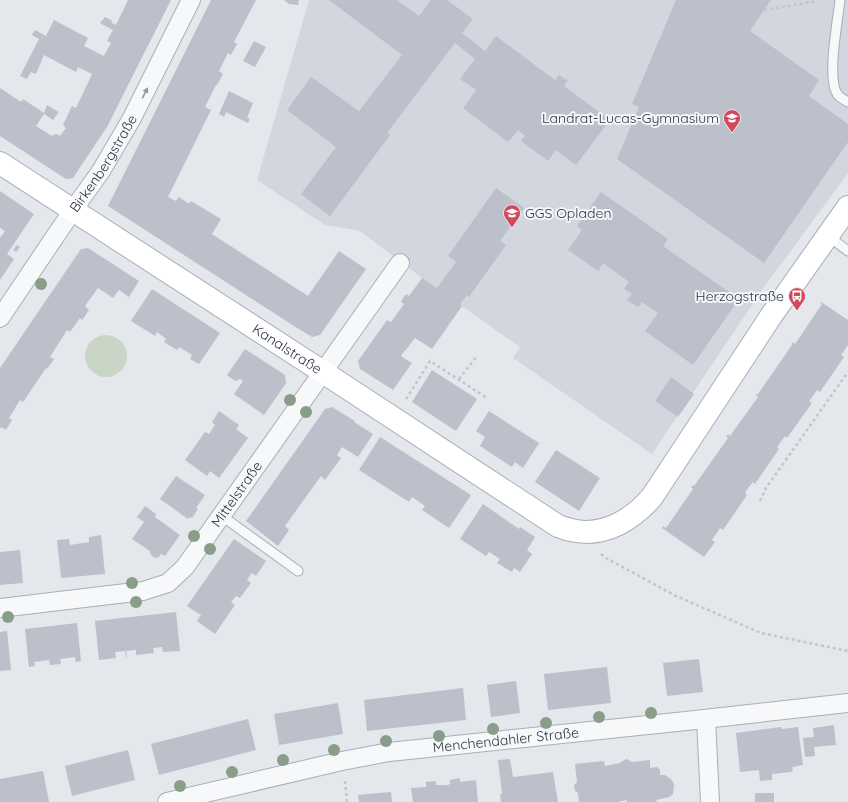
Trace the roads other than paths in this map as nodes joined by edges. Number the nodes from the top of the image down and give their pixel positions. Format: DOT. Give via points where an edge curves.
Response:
graph roads {
  1 [pos="191,0"];
  2 [pos="840,0"];
  3 [pos="848,102"];
  4 [pos="0,163"];
  5 [pos="848,207"];
  6 [pos="73,210"];
  7 [pos="828,236"];
  8 [pos="848,251"];
  9 [pos="400,263"];
  10 [pos="0,318"];
  11 [pos="323,372"];
  12 [pos="222,516"];
  13 [pos="298,571"];
  14 [pos="0,608"];
  15 [pos="848,703"];
  16 [pos="706,719"];
  17 [pos="167,802"];
  18 [pos="710,802"];
  6 -- 1 [label="street, Birkenbergstraße, one-way" via="101,171 132,118"];
  2 -- 3 [label="lane" via="833,79 837,94"];
  4 -- 6 [label="street, Kanalstraße"];
  5 -- 7 [label="street"];
  6 -- 10 [label="street, Birkenbergstraße"];
  6 -- 11 [label="street, Kanalstraße"];
  7 -- 8 [label="lane"];
  7 -- 11 [label="street, Kanalstraße" via="652,497 640,510 606,530 575,531 558,526"];
  9 -- 11 [label="street, Mittelstraße"];
  11 -- 12 [label="street, Mittelstraße"];
  12 -- 13 [label="lane"];
  12 -- 14 [label="street, Mittelstraße" via="186,567 168,583 143,591"];
  15 -- 16 [label="street, Menchendahler Straße"];
  16 -- 17 [label="street, Menchendahler Straße" via="389,752"];
  16 -- 18 [label="street"];
}
